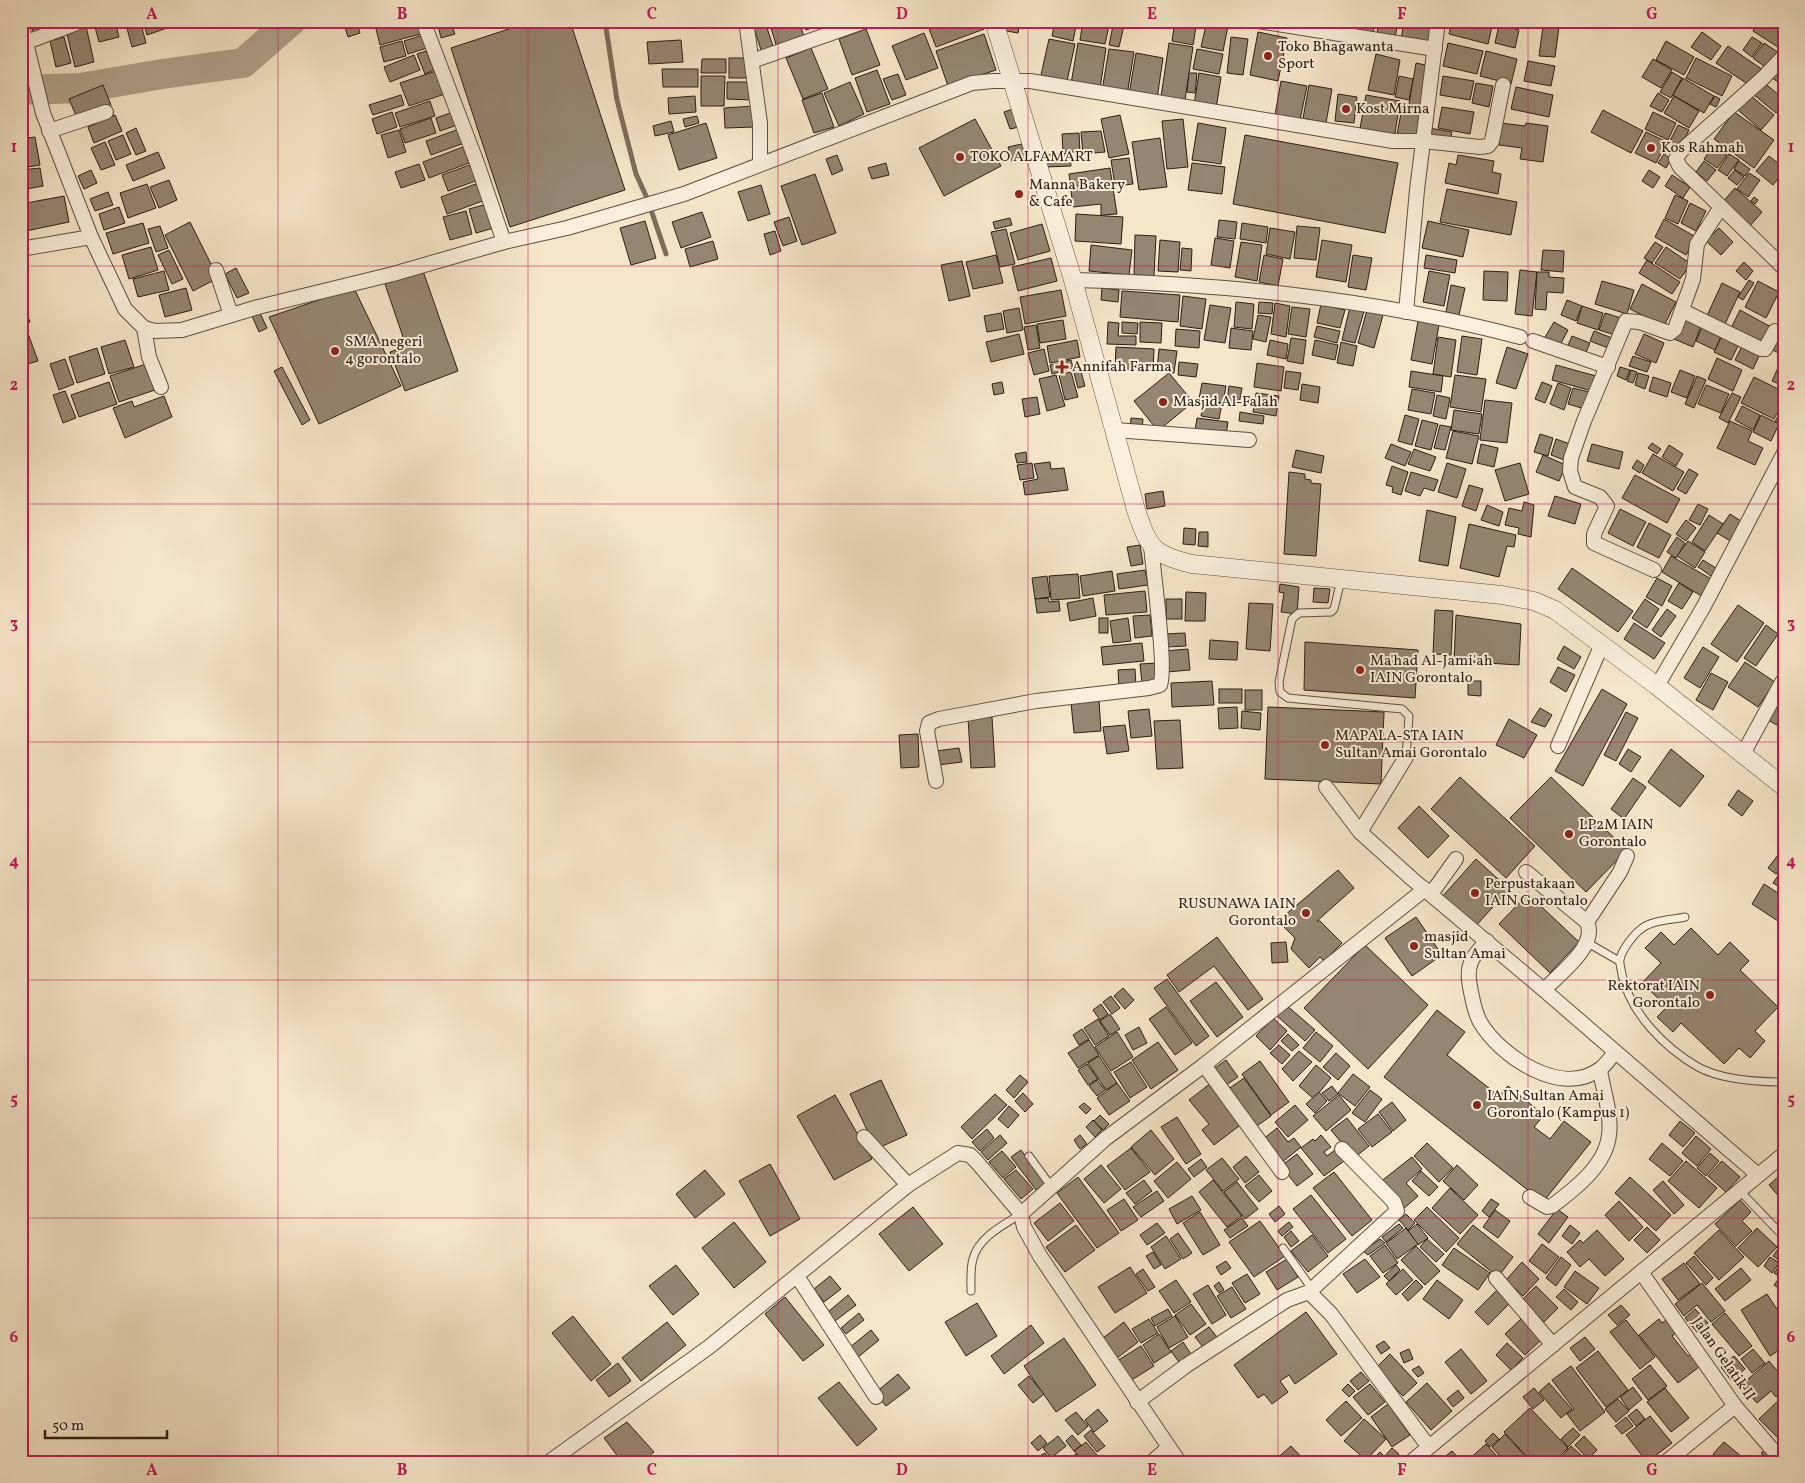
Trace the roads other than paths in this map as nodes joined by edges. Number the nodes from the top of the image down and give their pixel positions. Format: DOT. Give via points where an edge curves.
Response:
graph roads {
  1 [pos="82,21"];
  2 [pos="423,21"];
  3 [pos="746,21"];
  4 [pos="866,21"];
  5 [pos="994,21"];
  6 [pos="1258,21"];
  7 [pos="1438,21"];
  8 [pos="21,22"];
  9 [pos="28,48"];
  10 [pos="1435,49"];
  11 [pos="1784,56"];
  12 [pos="752,61"];
  13 [pos="1011,81"];
  14 [pos="1503,85"];
  15 [pos="106,112"];
  16 [pos="49,131"];
  17 [pos="1423,141"];
  18 [pos="760,164"];
  19 [pos="1721,207"];
  20 [pos="91,237"];
  21 [pos="504,242"];
  22 [pos="21,249"];
  23 [pos="1784,268"];
  24 [pos="216,270"];
  25 [pos="1073,280"];
  26 [pos="1683,311"];
  27 [pos="1406,312"];
  28 [pos="231,315"];
  29 [pos="144,328"];
  30 [pos="1775,331"];
  31 [pos="1608,367"];
  32 [pos="161,386"];
  33 [pos="1115,430"];
  34 [pos="1249,440"];
  35 [pos="1784,452"];
  36 [pos="1152,546"];
  37 [pos="1654,570"];
  38 [pos="1341,579"];
  39 [pos="1602,644"];
  40 [pos="1782,682"];
  41 [pos="1657,686"];
  42 [pos="1558,746"];
  43 [pos="1742,754"];
  44 [pos="1406,757"];
  45 [pos="936,781"];
  46 [pos="1784,787"];
  47 [pos="1330,791"];
  48 [pos="1360,832"];
  49 [pos="1627,856"];
  50 [pos="1456,858"];
  51 [pos="1526,872"];
  52 [pos="1428,891"];
  53 [pos="1684,917"];
  54 [pos="1587,922"];
  55 [pos="1487,941"];
  56 [pos="1588,943"];
  57 [pos="1619,961"];
  58 [pos="1544,990"];
  59 [pos="1615,1052"];
  60 [pos="1204,1065"];
  61 [pos="1600,1070"];
  62 [pos="1784,1082"];
  63 [pos="864,1137"];
  64 [pos="1342,1149"];
  65 [pos="1784,1154"];
  66 [pos="1029,1156"];
  67 [pos="1282,1172"];
  68 [pos="1757,1174"];
  69 [pos="908,1185"];
  70 [pos="1051,1186"];
  71 [pos="1739,1190"];
  72 [pos="1530,1197"];
  73 [pos="1021,1214"];
  74 [pos="1784,1237"];
  75 [pos="1282,1248"];
  76 [pos="1641,1272"];
  77 [pos="798,1276"];
  78 [pos="1496,1278"];
  79 [pos="971,1291"];
  80 [pos="1311,1291"];
  81 [pos="1553,1345"];
  82 [pos="876,1397"];
  83 [pos="1137,1402"];
  84 [pos="1735,1406"];
  85 [pos="1428,1446"];
  86 [pos="1168,1448"];
  87 [pos="549,1462"];
  88 [pos="1152,1462"];
  89 [pos="1179,1462"];
  90 [pos="1411,1462"];
  91 [pos="1666,1462"];
  92 [pos="1783,1462"];
  1 -- 9 [label="street"];
  2 -- 21 [label="street"];
  3 -- 12 [label="street"];
  4 -- 12 [label="street"];
  5 -- 13 [label="street"];
  6 -- 10 [label="street"];
  7 -- 10 [label="street"];
  8 -- 9 [label="street"];
  9 -- 16 [label="street"];
  10 -- 17 [label="street"];
  11 -- 19 [label="street" via="1677,156 1680,167"];
  12 -- 18 [label="street" via="760,123"];
  13 -- 17 [label="street" via="1105,92 1393,140"];
  13 -- 18 [label="street" via="972,83"];
  13 -- 25 [label="street"];
  14 -- 17 [label="street" via="1490,144 1480,147"];
  15 -- 16 [label="street"];
  16 -- 20 [label="street"];
  17 -- 27 [label="street"];
  18 -- 21 [label="street" via="684,194 568,228"];
  19 -- 23 [label="street"];
  19 -- 26 [label="street" via="1697,244 1693,279"];
  20 -- 22 [label="street"];
  20 -- 29 [label="street" via="126,309"];
  21 -- 28 [label="street"];
  24 -- 28 [label="street"];
  25 -- 27 [label="street" via="1285,292"];
  25 -- 33 [label="street"];
  26 -- 30 [label="street" via="1761,349 1765,349"];
  26 -- 31 [label="street" via="1676,329 1670,333 1639,322 1626,322"];
  27 -- 31 [label="street" via="1526,339"];
  28 -- 29 [label="street" via="182,330 155,332"];
  29 -- 32 [label="street" via="149,357"];
  31 -- 37 [label="street" via="1574,449 1571,477 1575,487 1600,497 1607,506 1594,534 1594,543"];
  33 -- 34 [label="street"];
  33 -- 36 [label="street" via="1136,510"];
  35 -- 41 [label="street" via="1704,606"];
  36 -- 38 [label="street" via="1158,553 1192,564"];
  36 -- 45 [label="street" via="1161,657 1160,685 1036,701 929,723 926,731"];
  38 -- 39 [label="street" via="1502,595 1534,602 1556,610"];
  38 -- 44 [label="lane" via="1331,612 1299,613 1292,619 1279,682 1280,692 1288,698 1402,709 1409,716"];
  39 -- 41 [label="street"];
  39 -- 42 [label="street"];
  40 -- 43 [label="street"];
  41 -- 43 [label="street"];
  43 -- 46 [label="street"];
  44 -- 48 [label="street"];
  47 -- 48 [label="street"];
  48 -- 52 [label="street"];
  49 -- 54 [label="street"];
  50 -- 52 [label="street"];
  51 -- 54 [label="street"];
  52 -- 55 [label="street"];
  52 -- 60 [label="street"];
  53 -- 57 [label="lane" via="1641,928"];
  54 -- 56 [label="street"];
  55 -- 58 [label="street"];
  55 -- 61 [label="street" via="1470,963 1468,976 1474,1008 1490,1034 1516,1059 1535,1071 1570,1079"];
  56 -- 57 [label="lane"];
  56 -- 58 [label="street"];
  57 -- 62 [label="lane" via="1625,986 1640,1011 1652,1030 1676,1053 1700,1068 1730,1078"];
  58 -- 59 [label="street"];
  59 -- 61 [label="street"];
  59 -- 68 [label="street"];
  60 -- 67 [label="street"];
  60 -- 70 [label="street" via="1105,1139"];
  61 -- 72 [label="street" via="1609,1136 1599,1161 1552,1206 1547,1207"];
  63 -- 69 [label="street"];
  64 -- 80 [label="street" via="1394,1202 1397,1211"];
  65 -- 68 [label="street"];
  66 -- 70 [label="lane"];
  68 -- 71 [label="street"];
  69 -- 73 [label="street" via="953,1155 965,1154 976,1161"];
  69 -- 77 [label="street"];
  70 -- 73 [label="street"];
  71 -- 74 [label="lane"];
  71 -- 76 [label="street"];
  73 -- 79 [label="lane" via="984,1240 978,1249 973,1259"];
  73 -- 83 [label="street" via="1024,1227 1040,1256"];
  75 -- 80 [label="lane"];
  76 -- 81 [label="street"];
  76 -- 84 [label="street, Jalan Gelatik II"];
  77 -- 82 [label="street"];
  77 -- 87 [label="street" via="710,1347"];
  78 -- 81 [label="street"];
  80 -- 83 [label="street" via="1287,1300 1257,1319"];
  80 -- 85 [label="street"];
  81 -- 85 [label="street"];
  83 -- 86 [label="street"];
  84 -- 91 [label="street"];
  84 -- 92 [label="street, Jalan Gelatik II"];
  85 -- 90 [label="street"];
  86 -- 88 [label="street"];
  86 -- 89 [label="street"];
}
